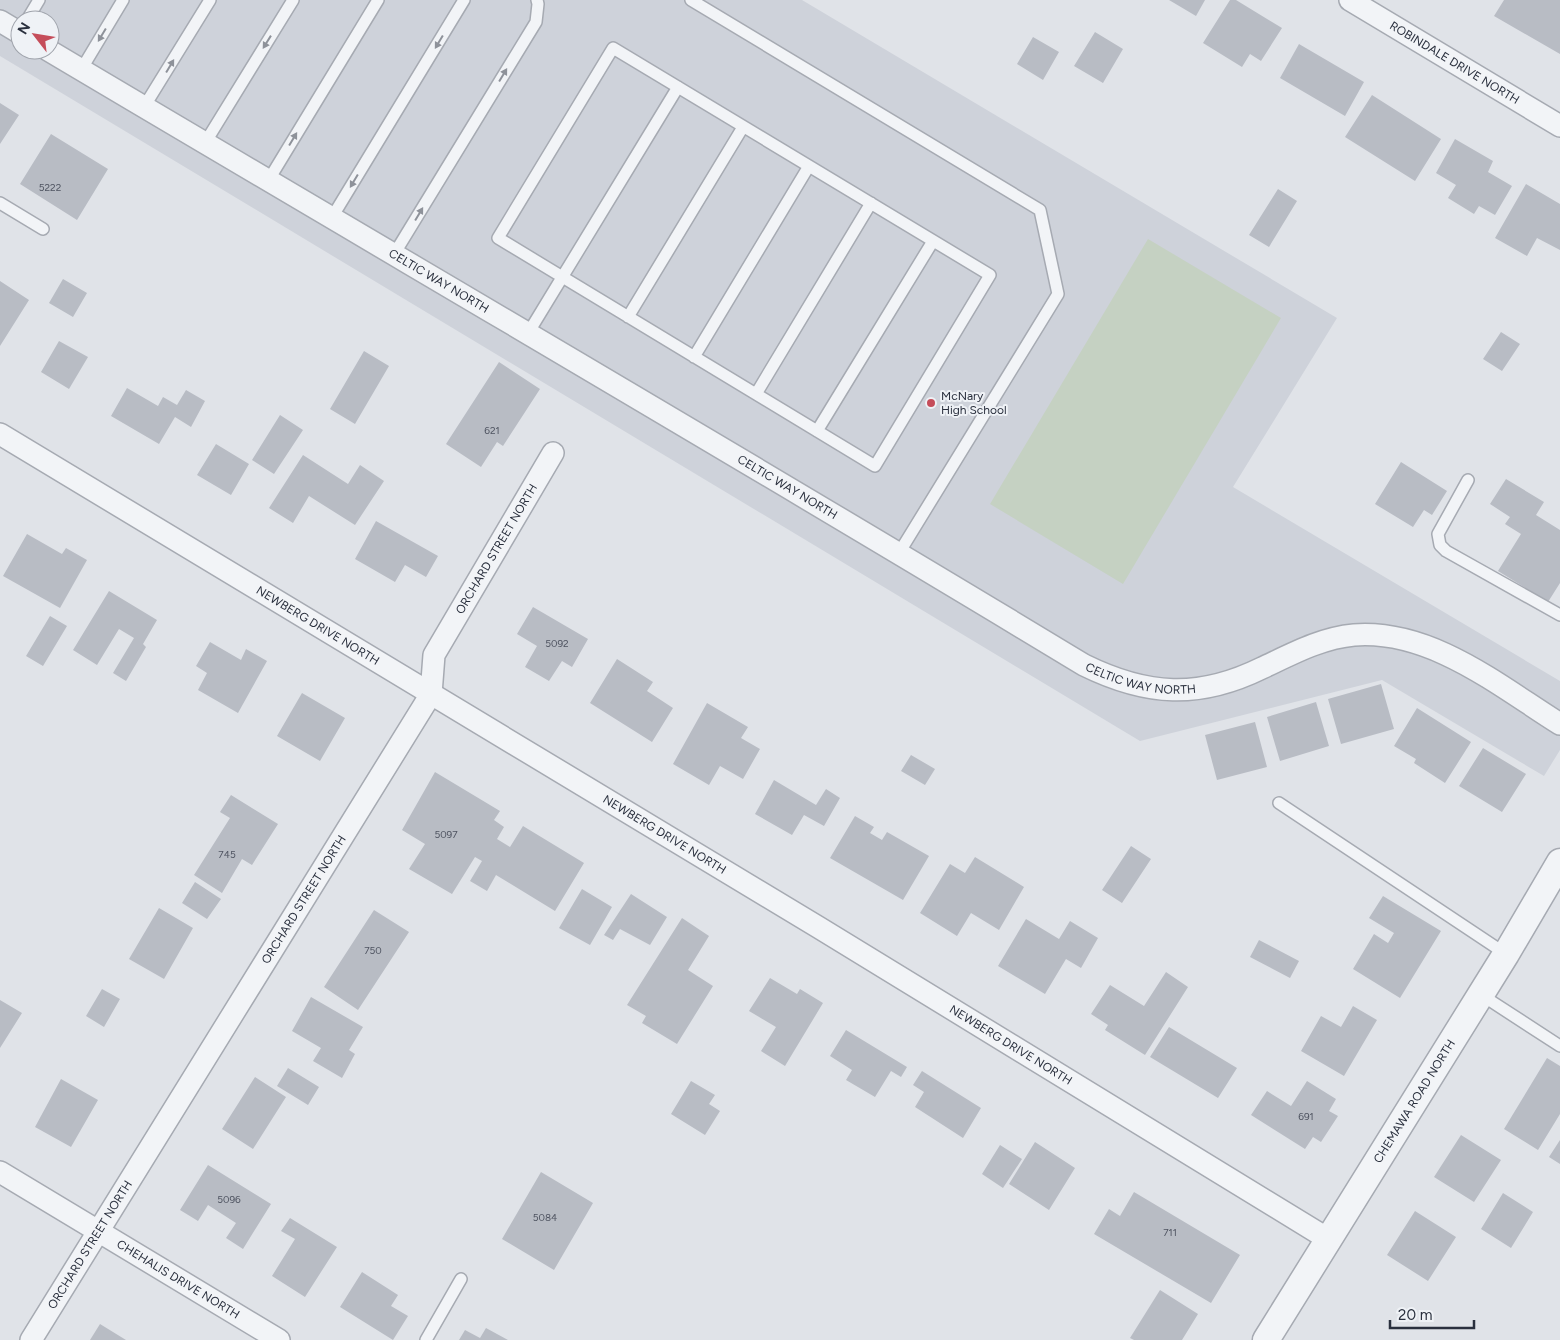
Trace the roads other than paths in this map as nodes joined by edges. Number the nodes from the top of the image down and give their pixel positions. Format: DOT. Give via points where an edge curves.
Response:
graph roads {
  1 [pos="123,0"];
  2 [pos="210,0"];
  3 [pos="293,0"];
  4 [pos="378,0"];
  5 [pos="464,0"];
  6 [pos="536,0"];
  7 [pos="691,0"];
  8 [pos="1350,0"];
  9 [pos="60,57"];
  10 [pos="81,70"];
  11 [pos="678,87"];
  12 [pos="144,107"];
  13 [pos="743,126"];
  14 [pos="1560,126"];
  15 [pos="205,143"];
  16 [pos="809,166"];
  17 [pos="268,181"];
  18 [pos="0,203"];
  19 [pos="871,203"];
  20 [pos="331,219"];
  21 [pos="43,229"];
  22 [pos="933,241"];
  23 [pos="393,256"];
  24 [pos="562,277"];
  25 [pos="628,317"];
  26 [pos="527,335"];
  27 [pos="694,357"];
  28 [pos="756,394"];
  29 [pos="817,431"];
  30 [pos="0,434"];
  31 [pos="554,452"];
  32 [pos="1468,480"];
  33 [pos="899,553"];
  34 [pos="1560,615"];
  35 [pos="431,694"];
  36 [pos="1560,724"];
  37 [pos="1278,802"];
  38 [pos="1560,862"];
  39 [pos="1506,954"];
  40 [pos="1480,994"];
  41 [pos="1560,1046"];
  42 [pos="0,1172"];
  43 [pos="99,1231"];
  44 [pos="1328,1239"];
  45 [pos="461,1280"];
  46 [pos="31,1340"];
  47 [pos="279,1340"];
  48 [pos="426,1340"];
  49 [pos="1267,1340"];
  1 -- 10 [label="lane, one-way"];
  12 -- 2 [label="lane, one-way"];
  3 -- 15 [label="lane, one-way"];
  17 -- 4 [label="lane, one-way"];
  5 -- 20 [label="lane, one-way"];
  23 -- 6 [label="lane, one-way" via="536,22"];
  7 -- 33 [label="lane" via="1040,210 1058,294"];
  8 -- 14 [label="street, ROBINDALE DRIVE NORTH"];
  9 -- 10 [label="street, CELTIC WAY NORTH"];
  10 -- 12 [label="street, CELTIC WAY NORTH"];
  11 -- 13 [label="lane"];
  11 -- 24 [label="lane"];
  11 -- 24 [label="lane" via="613,48 498,238"];
  12 -- 15 [label="street, CELTIC WAY NORTH"];
  13 -- 16 [label="lane"];
  13 -- 25 [label="lane"];
  15 -- 17 [label="street, CELTIC WAY NORTH"];
  16 -- 19 [label="lane"];
  16 -- 27 [label="lane"];
  17 -- 20 [label="street, CELTIC WAY NORTH"];
  18 -- 21 [label="lane"];
  19 -- 22 [label="lane"];
  19 -- 28 [label="lane"];
  20 -- 23 [label="street, CELTIC WAY NORTH"];
  22 -- 29 [label="lane"];
  22 -- 29 [label="lane" via="990,275 875,466"];
  23 -- 26 [label="street, CELTIC WAY NORTH"];
  24 -- 25 [label="lane"];
  24 -- 26 [label="lane"];
  25 -- 27 [label="lane"];
  26 -- 33 [label="street, CELTIC WAY NORTH"];
  27 -- 28 [label="lane"];
  28 -- 29 [label="lane"];
  30 -- 35 [label="street, NEWBERG DRIVE NORTH"];
  31 -- 35 [label="street, ORCHARD STREET NORTH" via="434,655"];
  32 -- 34 [label="lane" via="1438,534 1440,545"];
  33 -- 36 [label="street, CELTIC WAY NORTH" via="1084,665 1138,686 1165,691 1197,690 1231,682 1324,640 1355,635 1386,637 1416,643 1450,656"];
  35 -- 43 [label="street, ORCHARD STREET NORTH"];
  35 -- 44 [label="street, NEWBERG DRIVE NORTH"];
  37 -- 39 [label="lane"];
  38 -- 39 [label="street, CHEMAWA ROAD NORTH"];
  39 -- 40 [label="street, CHEMAWA ROAD NORTH"];
  40 -- 41 [label="lane"];
  40 -- 44 [label="street, CHEMAWA ROAD NORTH"];
  42 -- 43 [label="street, CHEHALIS DRIVE NORTH"];
  43 -- 46 [label="street, ORCHARD STREET NORTH"];
  43 -- 47 [label="street, CHEHALIS DRIVE NORTH"];
  44 -- 49 [label="street, CHEMAWA ROAD NORTH"];
  45 -- 48 [label="lane"];
}
